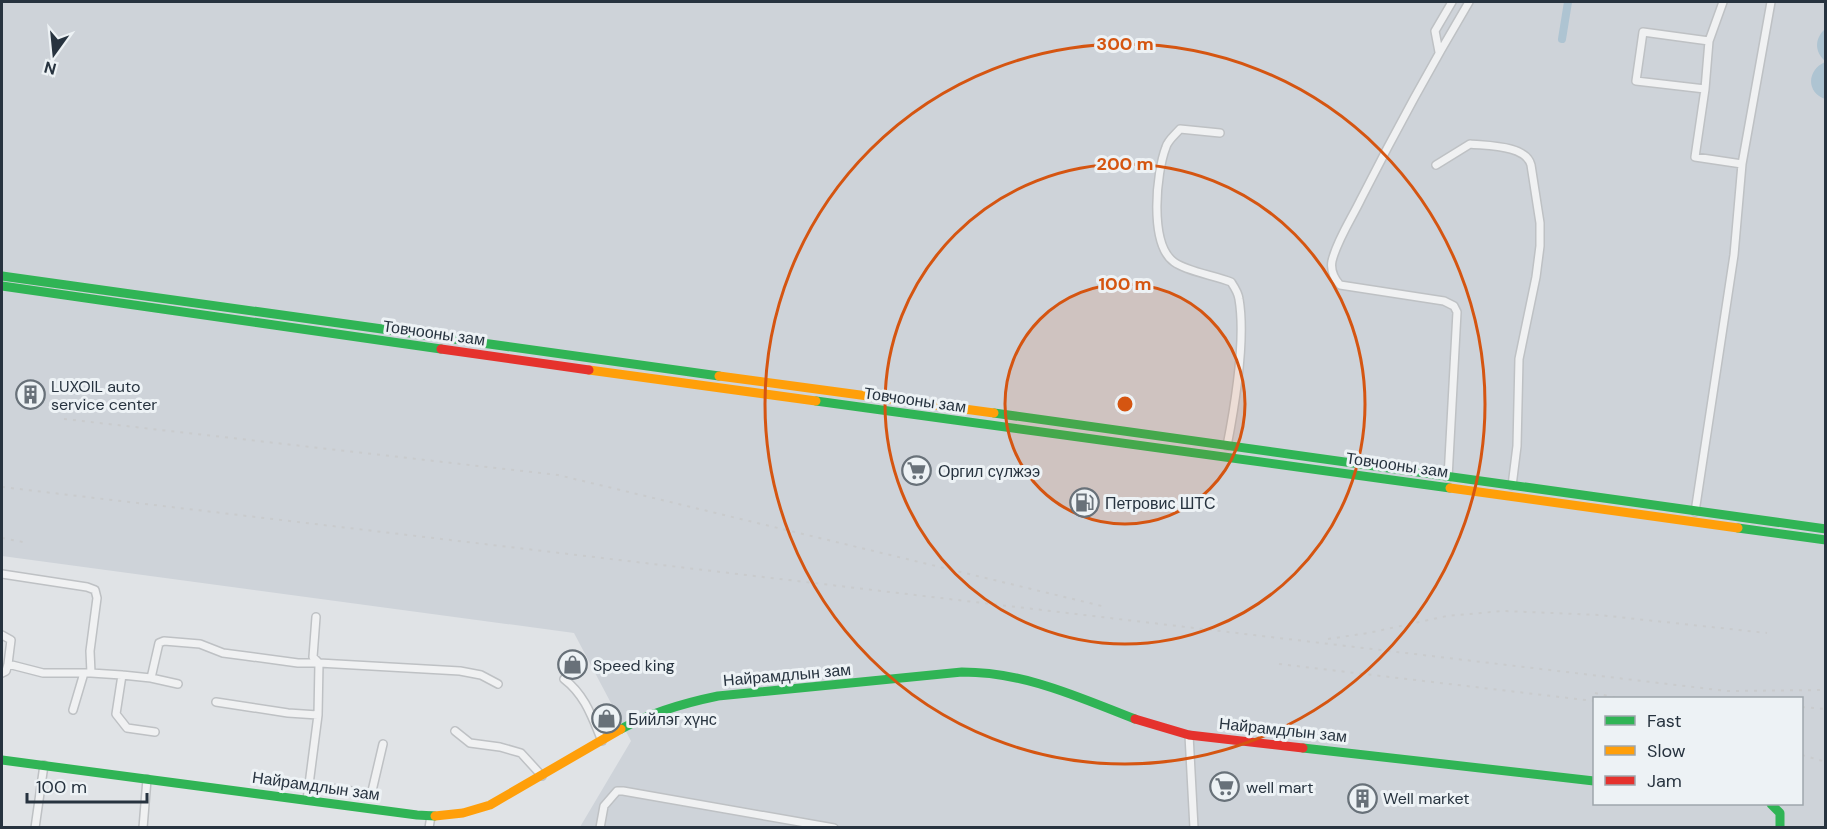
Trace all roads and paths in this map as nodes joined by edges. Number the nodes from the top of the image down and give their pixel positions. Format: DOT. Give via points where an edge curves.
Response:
graph roads {
  1 [pos="1452,2"];
  2 [pos="1469,2"];
  3 [pos="1723,2"];
  4 [pos="1771,2"];
  5 [pos="1710,41"];
  6 [pos="1439,52"];
  7 [pos="1705,89"];
  8 [pos="1220,133"];
  9 [pos="1742,164"];
  10 [pos="1436,165"];
  11 [pos="2,276"];
  12 [pos="2,286"];
  13 [pos="1227,446"];
  14 [pos="1448,476"];
  15 [pos="1512,486"];
  16 [pos="1448,487"];
  17 [pos="1695,512"];
  18 [pos="1826,529"];
  19 [pos="1826,540"];
  20 [pos="2,574"];
  21 [pos="316,617"];
  22 [pos="2,635"];
  23 [pos="319,663"];
  24 [pos="8,664"];
  25 [pos="2,673"];
  26 [pos="88,673"];
  27 [pos="122,675"];
  28 [pos="151,678"];
  29 [pos="564,679"];
  30 [pos="178,684"];
  31 [pos="498,684"];
  32 [pos="216,702"];
  33 [pos="73,710"];
  34 [pos="318,715"];
  35 [pos="455,731"];
  36 [pos="155,732"];
  37 [pos="1189,735"];
  38 [pos="602,741"];
  39 [pos="383,744"];
  40 [pos="2,760"];
  41 [pos="44,765"];
  42 [pos="542,776"];
  43 [pos="147,779"];
  44 [pos="1593,781"];
  45 [pos="309,785"];
  46 [pos="306,800"];
  47 [pos="1772,805"];
  48 [pos="430,816"];
  49 [pos="35,828"];
  50 [pos="143,828"];
  51 [pos="429,828"];
  52 [pos="600,828"];
  53 [pos="834,828"];
  54 [pos="1194,828"];
  55 [pos="1780,828"];
  1 -- 6 [label="street" via="1435,31"];
  2 -- 6 [label="street"];
  3 -- 5 [label="street"];
  4 -- 9 [label="street"];
  5 -- 7 [label="street"];
  5 -- 7 [label="street" via="1643,32 1636,81"];
  6 -- 14 [label="street" via="1371,179 1331,268 1341,285 1444,301 1454,306 1457,312"];
  7 -- 9 [label="street" via="1695,157"];
  8 -- 13 [label="street" via="1180,129 1166,145 1157,194 1158,231 1163,249 1174,263 1231,282 1239,298 1238,369"];
  9 -- 17 [label="street" via="1734,255"];
  10 -- 15 [label="street" via="1470,144 1518,151 1531,165 1540,246 1519,359"];
  11 -- 13 [label="main road, Товчооны зам"];
  12 -- 16 [label="main road, Товчооны зам"];
  13 -- 14 [label="main road, Товчооны зам"];
  14 -- 15 [label="main road, Товчооны зам"];
  14 -- 16 [label="street"];
  15 -- 17 [label="main road, Товчооны зам"];
  16 -- 19 [label="main road, Товчооны зам"];
  17 -- 18 [label="main road, Товчооны зам"];
  20 -- 26 [label="street" via="95,590"];
  21 -- 23 [label="street" via="313,657"];
  22 -- 24 [label="street" via="11,640"];
  23 -- 28 [label="street" via="246,657 200,644 164,641 156,647"];
  23 -- 31 [label="street" via="460,671 481,675"];
  23 -- 34 [label="street"];
  24 -- 25 [label="street"];
  24 -- 26 [label="street" via="43,673"];
  26 -- 27 [label="street"];
  26 -- 33 [label="street"];
  27 -- 28 [label="street"];
  27 -- 36 [label="street" via="116,714 127,728"];
  28 -- 30 [label="street"];
  29 -- 38 [label="street" via="584,699"];
  32 -- 34 [label="street"];
  34 -- 45 [label="street"];
  35 -- 42 [label="street" via="470,743 521,753"];
  37 -- 38 [label="main road, Найрамдлын зам" via="1135,721 1043,683 989,672 705,698 658,711"];
  37 -- 44 [label="main road, Найрамдлын зам"];
  37 -- 54 [label="street"];
  38 -- 42 [label="main road, Найрамдлын зам"];
  39 -- 45 [label="street" via="372,791"];
  40 -- 41 [label="main road, Найрамдлын зам"];
  41 -- 43 [label="main road, Найрамдлын зам"];
  41 -- 49 [label="street"];
  42 -- 48 [label="main road, Найрамдлын зам" via="480,809"];
  43 -- 46 [label="main road, Найрамдлын зам"];
  43 -- 50 [label="street"];
  45 -- 46 [label="street"];
  46 -- 48 [label="main road, Найрамдлын зам"];
  47 -- 55 [label="main road" via="1780,813"];
  48 -- 51 [label="street"];
  52 -- 53 [label="street" via="604,806 617,791 623,791"];
}
